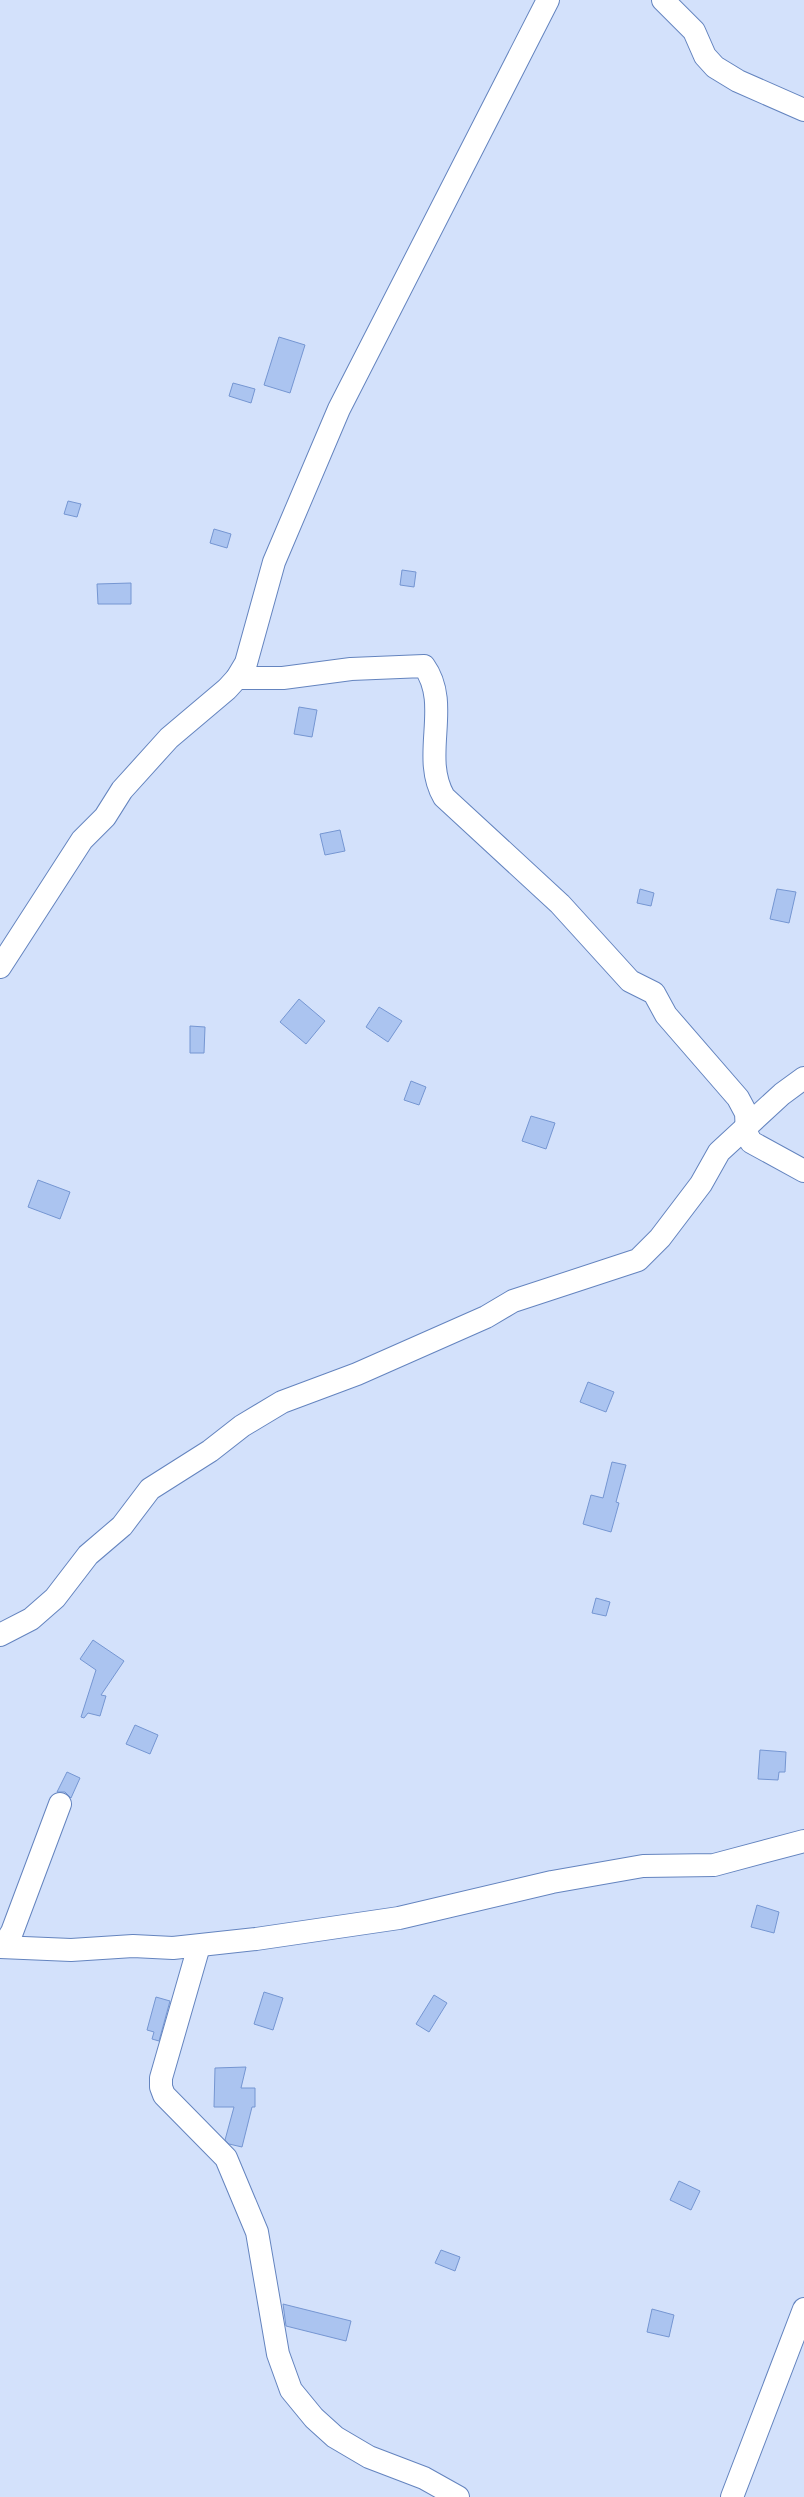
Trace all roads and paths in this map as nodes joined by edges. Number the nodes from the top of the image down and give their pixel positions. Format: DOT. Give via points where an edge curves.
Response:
graph roads {
  1 [pos="548,0"];
  2 [pos="663,0"];
  3 [pos="804,110"];
  4 [pos="237,678"];
  5 [pos="0,967"];
  6 [pos="804,1078"];
  7 [pos="746,1127"];
  8 [pos="804,1172"];
  9 [pos="0,1636"];
  10 [pos="60,1804"];
  11 [pos="804,1841"];
  12 [pos="200,1946"];
  13 [pos="1,1947"];
  14 [pos="804,2309"];
  15 [pos="458,2497"];
  16 [pos="732,2497"];
  1 -- 4 [label="street" via="336,416 274,562 246,663"];
  2 -- 3 [label="street" via="694,31 705,56 715,66 738,81"];
  4 -- 5 [label="street" via="169,738 122,790 105,817 82,840"];
  4 -- 7 [label="street" via="283,678 351,669 424,666 430,675 436,696 435,762 437,781 444,797 560,904 630,981 654,993 666,1015 738,1098 746,1113"];
  6 -- 7 [label="street"];
  7 -- 8 [label="street" via="746,1134 751,1142"];
  7 -- 9 [label="street" via="720,1152 701,1184 660,1238 638,1260 513,1301 486,1317 357,1374 282,1402 150,1489 122,1526 88,1555 55,1598 31,1619"];
  10 -- 13 [label="street" via="12,1932"];
  11 -- 12 [label="street" via="714,1865 643,1866 552,1882 399,1918"];
  12 -- 13 [label="street" via="101,1947 71,1950"];
  12 -- 15 [label="street" via="161,2078 161,2087 164,2095 226,2158 257,2232 278,2354 292,2390 314,2418 336,2437 369,2457 424,2478"];
  14 -- 16 [label="street"];
}
